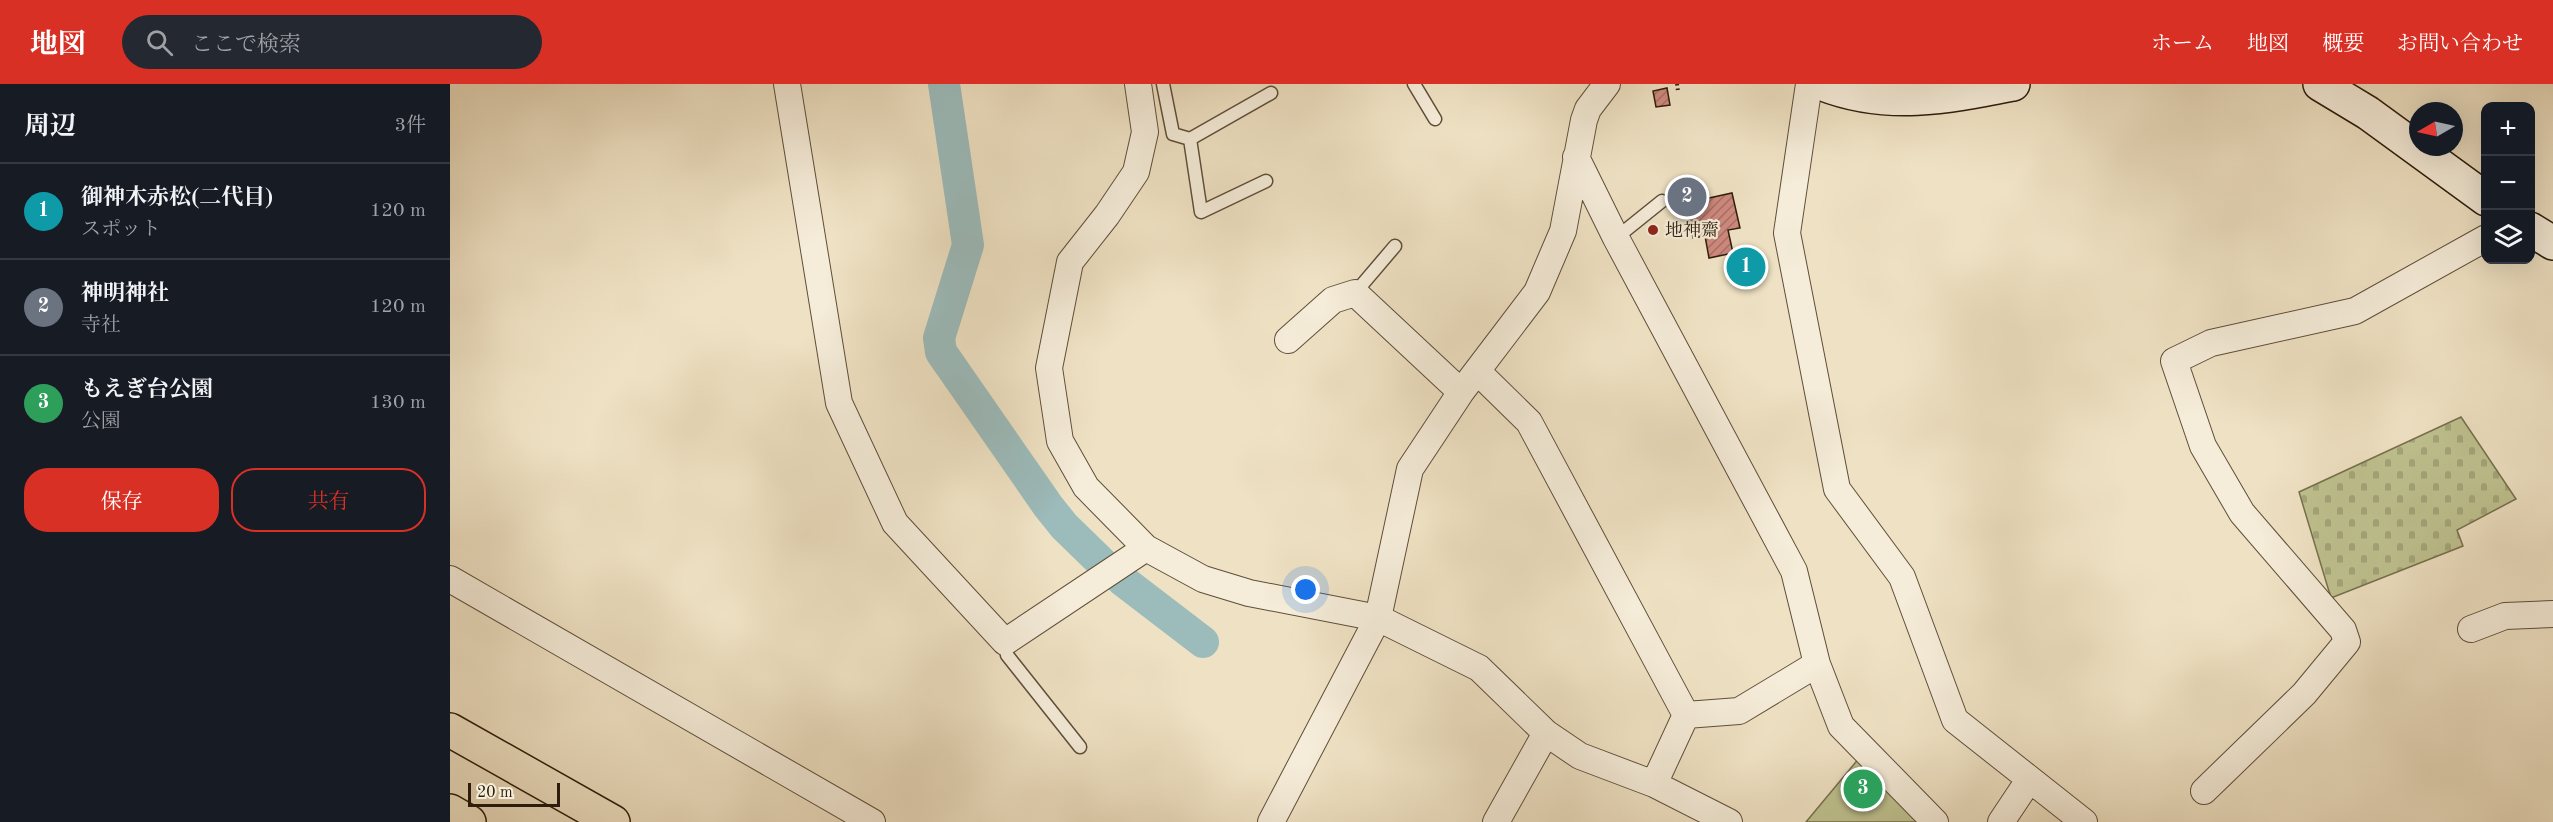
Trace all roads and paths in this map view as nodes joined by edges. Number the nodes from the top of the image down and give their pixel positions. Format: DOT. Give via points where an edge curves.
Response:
graph roads {
  1 [pos="787,84"];
  2 [pos="1138,84"];
  3 [pos="1163,84"];
  4 [pos="1414,84"];
  5 [pos="1606,84"];
  6 [pos="1677,84"];
  7 [pos="1809,84"];
  8 [pos="1823,84"];
  9 [pos="2013,84"];
  10 [pos="2319,84"];
  11 [pos="1678,91"];
  12 [pos="1875,91"];
  13 [pos="1271,93"];
  14 [pos="1435,119"];
  15 [pos="1190,139"];
  16 [pos="1576,157"];
  17 [pos="1266,181"];
  18 [pos="2481,195"];
  19 [pos="1662,201"];
  20 [pos="2535,232"];
  21 [pos="1616,238"];
  22 [pos="2481,241"];
  23 [pos="2553,243"];
  24 [pos="1395,246"];
  25 [pos="1355,293"];
  26 [pos="1288,340"];
  27 [pos="1478,372"];
  28 [pos="1461,392"];
  29 [pos="1146,548"];
  30 [pos="450,579"];
  31 [pos="2553,614"];
  32 [pos="1378,618"];
  33 [pos="2471,629"];
  34 [pos="1005,642"];
  35 [pos="1817,664"];
  36 [pos="1686,716"];
  37 [pos="450,730"];
  38 [pos="1546,733"];
  39 [pos="1080,747"];
  40 [pos="2029,780"];
  41 [pos="1654,784"];
  42 [pos="2204,791"];
  43 [pos="450,811"];
  44 [pos="469,822"];
  45 [pos="613,822"];
  46 [pos="872,822"];
  47 [pos="1271,822"];
  48 [pos="1496,822"];
  49 [pos="1729,822"];
  50 [pos="1935,822"];
  51 [pos="2001,822"];
  52 [pos="2084,822"];
  1 -- 34 [label="street" via="839,403 896,524"];
  2 -- 29 [label="street" via="1145,132 1136,172 1070,262 1049,368 1060,441 1086,487"];
  3 -- 15 [label="lane" via="1173,134"];
  4 -- 14 [label="lane"];
  5 -- 16 [label="street" via="1588,109"];
  6 -- 11 [label="path"];
  7 -- 40 [label="street" via="1787,233 1837,489 1902,577 1955,720"];
  8 -- 12 [label="main road" via="1843,92"];
  9 -- 12 [label="main road" via="1946,97"];
  10 -- 18 [label="main road" via="2368,113"];
  13 -- 15 [label="lane"];
  15 -- 17 [label="lane" via="1201,212"];
  16 -- 21 [label="street"];
  16 -- 27 [label="street" via="1563,231 1537,292"];
  19 -- 21 [label="lane"];
  20 -- 23 [label="main road"];
  21 -- 35 [label="street" via="1794,571"];
  22 -- 42 [label="street" via="2355,311 2211,343 2174,361 2203,446 2242,513 2343,630 2347,642 2304,694"];
  24 -- 25 [label="lane"];
  25 -- 26 [label="street" via="1333,300"];
  25 -- 28 [label="street"];
  27 -- 28 [label="street"];
  27 -- 36 [label="street" via="1529,422"];
  28 -- 32 [label="street" via="1410,469"];
  29 -- 32 [label="street" via="1212,581"];
  29 -- 34 [label="street"];
  30 -- 46 [label="street"];
  31 -- 33 [label="street" via="2505,616"];
  32 -- 38 [label="street" via="1479,668"];
  32 -- 47 [label="street"];
  34 -- 39 [label="lane" via="1007,655"];
  35 -- 36 [label="street" via="1739,711"];
  35 -- 50 [label="street" via="1840,726"];
  36 -- 41 [label="street"];
  37 -- 45 [label="highway"];
  38 -- 41 [label="street" via="1580,756"];
  38 -- 48 [label="street"];
  40 -- 51 [label="street"];
  40 -- 52 [label="street"];
  41 -- 49 [label="street"];
  43 -- 44 [label="highway"];
}
